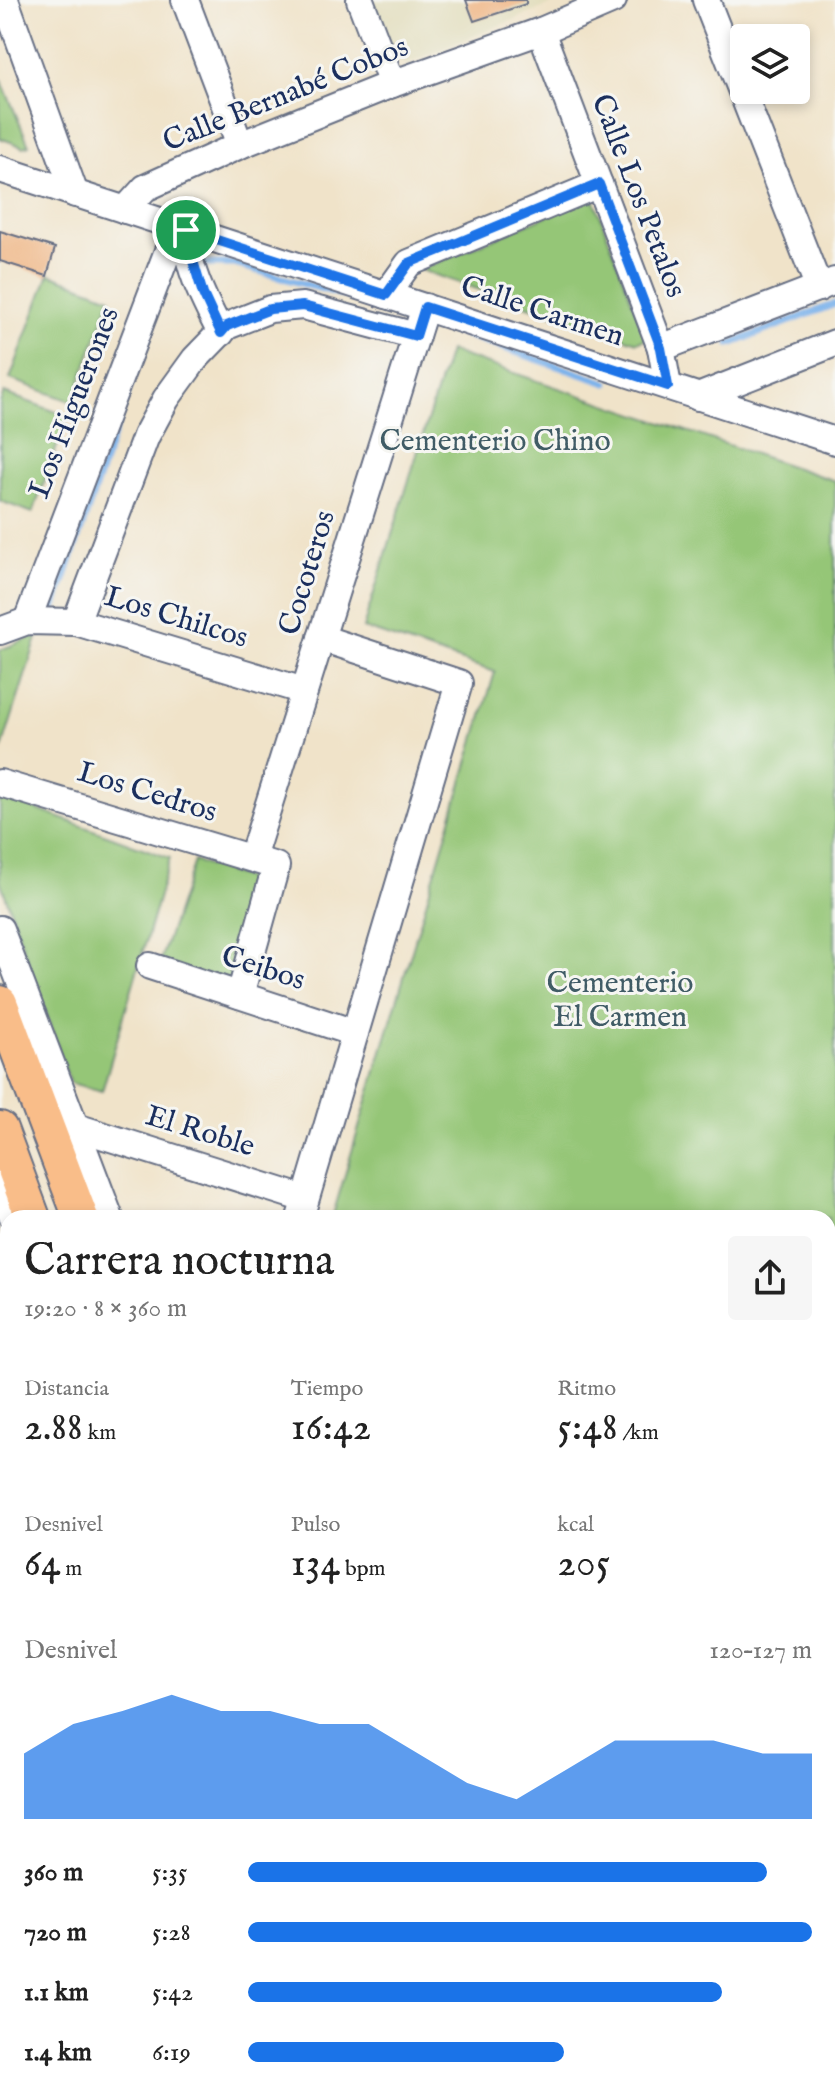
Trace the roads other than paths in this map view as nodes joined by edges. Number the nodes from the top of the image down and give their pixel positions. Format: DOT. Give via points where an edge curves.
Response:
graph roads {
  1 [pos="5,0"];
  2 [pos="185,0"];
  3 [pos="360,0"];
  4 [pos="613,0"];
  5 [pos="706,0"];
  6 [pos="541,31"];
  7 [pos="392,84"];
  8 [pos="240,145"];
  9 [pos="0,169"];
  10 [pos="599,184"];
  11 [pos="75,194"];
  12 [pos="125,210"];
  13 [pos="181,228"];
  14 [pos="827,284"];
  15 [pos="386,295"];
  16 [pos="425,307"];
  17 [pos="221,333"];
  18 [pos="416,336"];
  19 [pos="835,343"];
  20 [pos="661,348"];
  21 [pos="668,386"];
  22 [pos="698,397"];
  23 [pos="835,441"];
  24 [pos="27,621"];
  25 [pos="76,622"];
  26 [pos="0,631"];
  27 [pos="321,638"];
  28 [pos="304,691"];
  29 [pos="0,783"];
  30 [pos="264,862"];
  31 [pos="0,929"];
  32 [pos="150,966"];
  33 [pos="240,995"];
  34 [pos="0,1003"];
  35 [pos="355,1033"];
  36 [pos="76,1127"];
  37 [pos="0,1129"];
  38 [pos="0,1184"];
  39 [pos="303,1208"];
  40 [pos="10,1210"];
  41 [pos="30,1210"];
  42 [pos="78,1210"];
  43 [pos="107,1210"];
  1 -- 11 [label="street"];
  2 -- 8 [label="street"];
  3 -- 7 [label="street"];
  4 -- 6 [label="street, Calle Bernabé Cobos"];
  5 -- 14 [label="street"];
  6 -- 7 [label="street, Calle Bernabé Cobos"];
  6 -- 10 [label="street, Calle Los Petalos"];
  7 -- 8 [label="street, Calle Bernabé Cobos"];
  8 -- 12 [label="street, Calle Bernabé Cobos" via="145,188"];
  9 -- 11 [label="street, Calle Carmen"];
  10 -- 15 [label="street" via="409,263"];
  10 -- 20 [label="street, Calle Los Petalos"];
  11 -- 12 [label="street, Calle Carmen"];
  12 -- 13 [label="street, Calle Carmen"];
  13 -- 15 [label="street, Calle Carmen"];
  13 -- 17 [label="street"];
  13 -- 24 [label="street, Los Higuerones"];
  14 -- 20 [label="street"];
  15 -- 16 [label="street, Calle Carmen"];
  16 -- 18 [label="street, Cocoteros"];
  16 -- 21 [label="street, Calle Carmen"];
  17 -- 18 [label="street" via="270,309 303,306"];
  17 -- 25 [label="street" via="195,359 146,436"];
  18 -- 27 [label="street, Cocoteros"];
  19 -- 22 [label="street"];
  20 -- 21 [label="street, Calle Los Petalos"];
  21 -- 22 [label="street, Calle Carmen"];
  22 -- 23 [label="street, Calle Carmen"];
  24 -- 25 [label="street, Los Chilcos"];
  24 -- 26 [label="street"];
  25 -- 28 [label="street, Los Chilcos"];
  27 -- 28 [label="street, Cocoteros"];
  27 -- 35 [label="street" via="459,683"];
  28 -- 30 [label="street, Cocoteros"];
  29 -- 30 [label="street, Los Cedros"];
  30 -- 33 [label="street, Cocoteros"];
  31 -- 36 [label="street"];
  32 -- 33 [label="street, Ceibos"];
  33 -- 35 [label="street, Ceibos"];
  34 -- 42 [label="main road"];
  35 -- 39 [label="street"];
  36 -- 39 [label="street, El Roble"];
  36 -- 43 [label="street"];
  37 -- 41 [label="main road"];
  38 -- 40 [label="street"];
}
